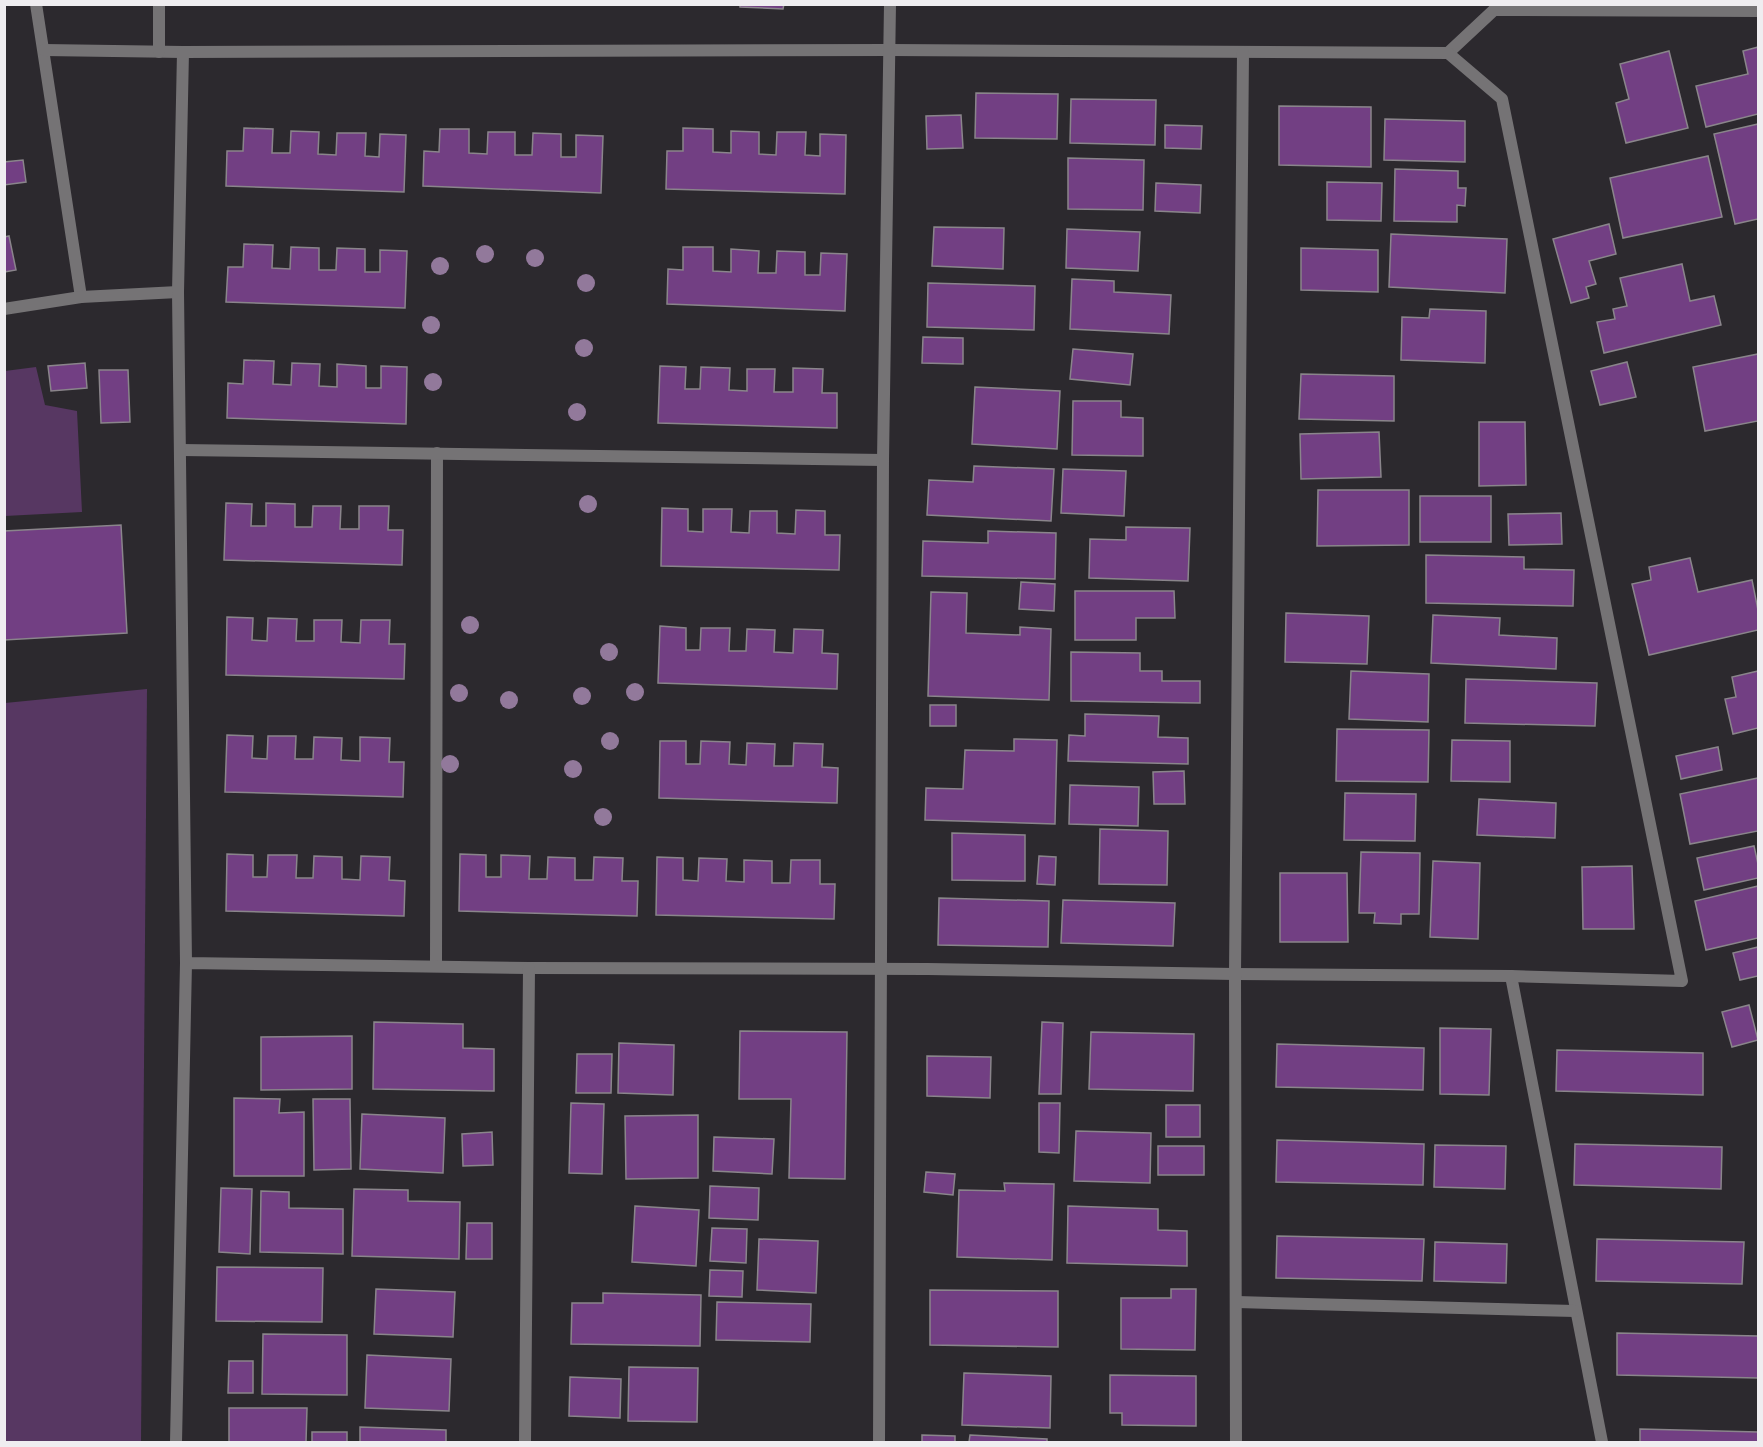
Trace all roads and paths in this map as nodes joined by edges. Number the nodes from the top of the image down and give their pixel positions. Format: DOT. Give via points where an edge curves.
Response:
graph roads {
  1 [pos="36,4"];
  2 [pos="159,4"];
  3 [pos="890,4"];
  4 [pos="1758,10"];
  5 [pos="44,50"];
  6 [pos="890,50"];
  7 [pos="159,52"];
  8 [pos="183,52"];
  9 [pos="1243,52"];
  10 [pos="1448,53"];
  11 [pos="178,292"];
  12 [pos="81,297"];
  13 [pos="4,309"];
  14 [pos="181,450"];
  15 [pos="436,453"];
  16 [pos="883,460"];
  17 [pos="186,963"];
  18 [pos="436,966"];
  19 [pos="529,968"];
  20 [pos="882,969"];
  21 [pos="1235,975"];
  22 [pos="1511,976"];
  23 [pos="1237,1302"];
  24 [pos="1575,1311"];
  25 [pos="176,1443"];
  26 [pos="525,1443"];
  27 [pos="879,1443"];
  28 [pos="1236,1443"];
  29 [pos="1602,1443"];
  1 -- 5 [label="street"];
  2 -- 7 [label="street"];
  3 -- 6 [label="street"];
  4 -- 10 [label="street" via="1494,10"];
  5 -- 7 [label="street"];
  5 -- 12 [label="street"];
  6 -- 8 [label="street"];
  6 -- 9 [label="street"];
  6 -- 16 [label="street"];
  7 -- 8 [label="street"];
  8 -- 11 [label="street"];
  9 -- 10 [label="street"];
  9 -- 21 [label="street"];
  10 -- 22 [label="street" via="1502,99 1682,981"];
  11 -- 12 [label="street"];
  11 -- 14 [label="street"];
  12 -- 13 [label="street"];
  14 -- 15 [label="street"];
  14 -- 17 [label="street"];
  15 -- 16 [label="street"];
  15 -- 18 [label="street"];
  16 -- 20 [label="street"];
  17 -- 18 [label="street"];
  17 -- 25 [label="street"];
  18 -- 19 [label="street"];
  19 -- 20 [label="street"];
  19 -- 26 [label="street"];
  20 -- 21 [label="street"];
  20 -- 27 [label="street"];
  21 -- 22 [label="street"];
  21 -- 23 [label="street"];
  22 -- 24 [label="street"];
  23 -- 24 [label="street"];
  23 -- 28 [label="street"];
  24 -- 29 [label="street"];
}
